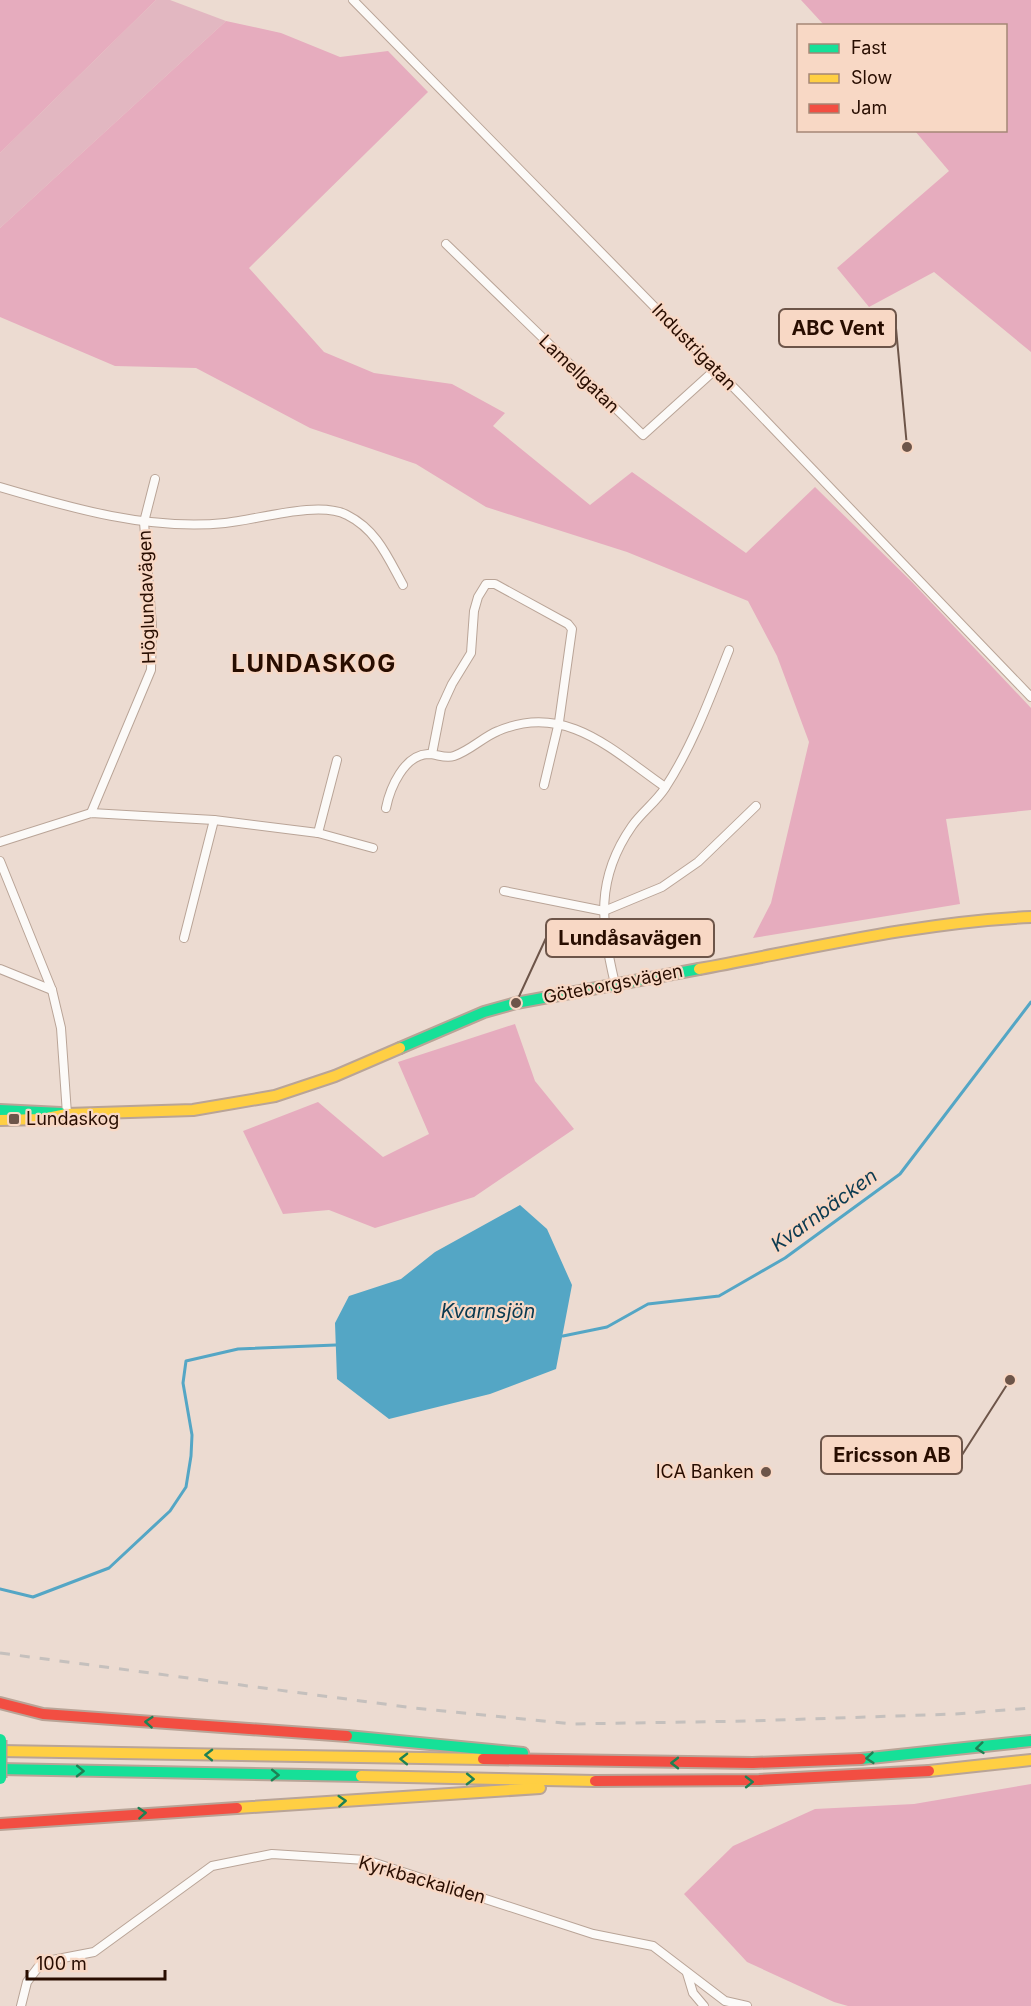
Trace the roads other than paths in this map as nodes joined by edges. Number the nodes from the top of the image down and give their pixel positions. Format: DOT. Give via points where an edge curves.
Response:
graph roads {
  1 [pos="353,0"];
  2 [pos="446,244"];
  3 [pos="716,369"];
  4 [pos="154,479"];
  5 [pos="0,487"];
  6 [pos="144,522"];
  7 [pos="403,585"];
  8 [pos="729,650"];
  9 [pos="1031,697"];
  10 [pos="559,722"];
  11 [pos="432,754"];
  12 [pos="338,760"];
  13 [pos="544,785"];
  14 [pos="665,787"];
  15 [pos="756,806"];
  16 [pos="386,808"];
  17 [pos="91,813"];
  18 [pos="214,820"];
  19 [pos="318,833"];
  20 [pos="0,842"];
  21 [pos="373,848"];
  22 [pos="0,861"];
  23 [pos="504,891"];
  24 [pos="604,911"];
  25 [pos="1031,917"];
  26 [pos="184,938"];
  27 [pos="0,969"];
  28 [pos="615,984"];
  29 [pos="52,990"];
  30 [pos="0,1110"];
  31 [pos="67,1114"];
  32 [pos="0,1120"];
  33 [pos="0,1703"];
  34 [pos="0,1740"];
  35 [pos="1031,1741"];
  36 [pos="0,1750"];
  37 [pos="1031,1760"];
  38 [pos="588,1762"];
  39 [pos="0,1769"];
  40 [pos="0,1778"];
  41 [pos="627,1782"];
  42 [pos="0,1824"];
  43 [pos="687,1973"];
  44 [pos="725,2001"];
  45 [pos="21,2006"];
  46 [pos="704,2006"];
  47 [pos="718,2006"];
  48 [pos="747,2006"];
  1 -- 3 [label="street, Industrigatan"];
  2 -- 3 [label="street, Lamellgatan" via="643,435"];
  3 -- 9 [label="street, Industrigatan"];
  4 -- 6 [label="street, Höglundavägen"];
  5 -- 6 [label="street"];
  6 -- 7 [label="street" via="224,523 314,509 346,514 377,537"];
  6 -- 17 [label="street, Höglundavägen" via="152,626 151,670"];
  8 -- 14 [label="street"];
  10 -- 11 [label="street" via="527,723 497,731 452,757"];
  10 -- 11 [label="street" via="572,629 490,583 478,597 471,653 441,708"];
  10 -- 13 [label="street"];
  10 -- 14 [label="street" via="589,734"];
  11 -- 16 [label="street" via="412,759 390,791"];
  12 -- 19 [label="street"];
  14 -- 24 [label="street" via="616,851 605,884"];
  15 -- 24 [label="street" via="698,862 663,887"];
  17 -- 18 [label="street"];
  17 -- 20 [label="street"];
  18 -- 19 [label="street"];
  18 -- 26 [label="street"];
  19 -- 21 [label="street"];
  22 -- 29 [label="street"];
  23 -- 24 [label="street"];
  24 -- 28 [label="street"];
  25 -- 28 [label="main road, Göteborgsvägen" via="900,932"];
  27 -- 29 [label="street"];
  28 -- 31 [label="main road, Göteborgsvägen" via="484,1012 335,1076 275,1096 193,1110"];
  29 -- 31 [label="street" via="61,1028"];
  30 -- 31 [label="main road, Göteborgsvägen"];
  31 -- 32 [label="main road, Göteborgsvägen"];
  38 -- 33 [label="main road, one-way" via="369,1738 43,1714"];
  34 -- 40 [label="main road, bridge"];
  35 -- 38 [label="main road, one-way" via="858,1759"];
  38 -- 36 [label="main road, one-way"];
  41 -- 37 [label="main road, one-way" via="862,1778"];
  39 -- 41 [label="main road, one-way"];
  42 -- 41 [label="main road, one-way"];
  43 -- 44 [label="street, Kyrkbackaliden"];
  43 -- 45 [label="street, Kyrkbackaliden" via="653,1946 593,1934 366,1860 273,1854 212,1866 94,1952 42,1962 27,1982"];
  43 -- 46 [label="street" via="693,1993"];
  44 -- 47 [label="street"];
  44 -- 48 [label="street"];
}
